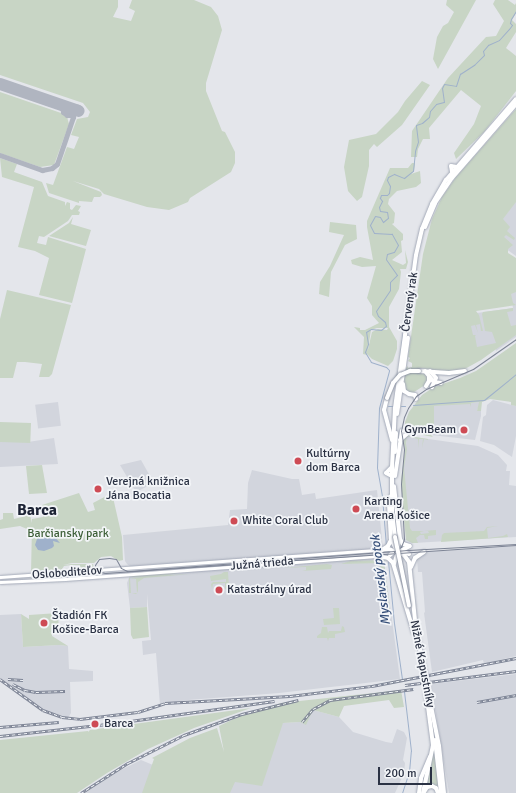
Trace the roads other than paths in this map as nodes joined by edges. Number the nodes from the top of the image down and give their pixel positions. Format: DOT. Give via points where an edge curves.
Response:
graph roads {
  1 [pos="516,99"];
  2 [pos="516,104"];
  3 [pos="465,371"];
  4 [pos="429,373"];
  5 [pos="402,380"];
  6 [pos="435,383"];
  7 [pos="441,384"];
  8 [pos="426,386"];
  9 [pos="432,387"];
  10 [pos="416,399"];
  11 [pos="386,400"];
  12 [pos="395,408"];
  13 [pos="402,430"];
  14 [pos="408,434"];
  15 [pos="400,440"];
  16 [pos="392,444"];
  17 [pos="393,476"];
  18 [pos="396,538"];
  19 [pos="386,549"];
  20 [pos="397,551"];
  21 [pos="424,552"];
  22 [pos="409,554"];
  23 [pos="376,556"];
  24 [pos="388,556"];
  25 [pos="394,567"];
  26 [pos="134,568"];
  27 [pos="410,572"];
  28 [pos="133,573"];
  29 [pos="0,577"];
  30 [pos="0,582"];
  31 [pos="411,606"];
  32 [pos="415,631"];
  33 [pos="427,691"];
  34 [pos="430,703"];
  35 [pos="432,753"];
  36 [pos="419,793"];
  37 [pos="424,793"];
  38 [pos="439,793"];
  39 [pos="444,793"];
  1 -- 12 [label="highway, Červený rak" via="452,172 432,204 418,242"];
  2 -- 5 [label="highway, Červený rak" via="452,178 429,216 420,250"];
  3 -- 4 [label="highway"];
  4 -- 6 [label="highway"];
  4 -- 8 [label="highway" via="430,381"];
  4 -- 11 [label="highway, bridge" via="407,372 398,377"];
  5 -- 10 [label="highway" via="404,391 415,395"];
  5 -- 17 [label="highway, Červený rak"];
  6 -- 7 [label="highway"];
  6 -- 9 [label="highway"];
  11 -- 12 [label="highway" via="388,414 392,414"];
  11 -- 16 [label="highway" via="385,414"];
  12 -- 16 [label="highway, Červený rak"];
  13 -- 15 [label="highway"];
  14 -- 15 [label="highway"];
  15 -- 17 [label="highway"];
  16 -- 17 [label="highway, Červený rak" via="392,467 386,473"];
  17 -- 18 [label="highway, Červený rak"];
  17 -- 18 [label="highway, Červený rak"];
  18 -- 19 [label="highway"];
  18 -- 20 [label="highway"];
  18 -- 20 [label="highway"];
  18 -- 20 [label="highway" via="410,546"];
  18 -- 31 [label="highway, Nižné Kapustníky, bridge"];
  19 -- 20 [label="highway"];
  19 -- 26 [label="main road, Južná trieda"];
  20 -- 22 [label="highway"];
  20 -- 24 [label="highway"];
  20 -- 25 [label="highway"];
  20 -- 27 [label="highway" via="407,558"];
  21 -- 27 [label="highway" via="413,559"];
  23 -- 24 [label="highway"];
  23 -- 28 [label="main road, Južná trieda"];
  24 -- 25 [label="highway"];
  25 -- 32 [label="highway"];
  26 -- 29 [label="main road, Osloboditeľov"];
  27 -- 31 [label="highway" via="413,598"];
  28 -- 30 [label="main road, Osloboditeľov"];
  31 -- 32 [label="highway, Nižné Kapustníky"];
  32 -- 33 [label="highway, Nižné Kapustníky, bridge"];
  33 -- 34 [label="highway, Nižné Kapustníky"];
  33 -- 35 [label="highway, Nižné Kapustníky" via="432,727"];
  34 -- 38 [label="highway, Nižné Kapustníky"];
  34 -- 39 [label="highway" via="439,746"];
  35 -- 36 [label="highway" via="423,774"];
  35 -- 37 [label="highway"];
  37 -- 38 [label="highway" via="430,788"];
}
